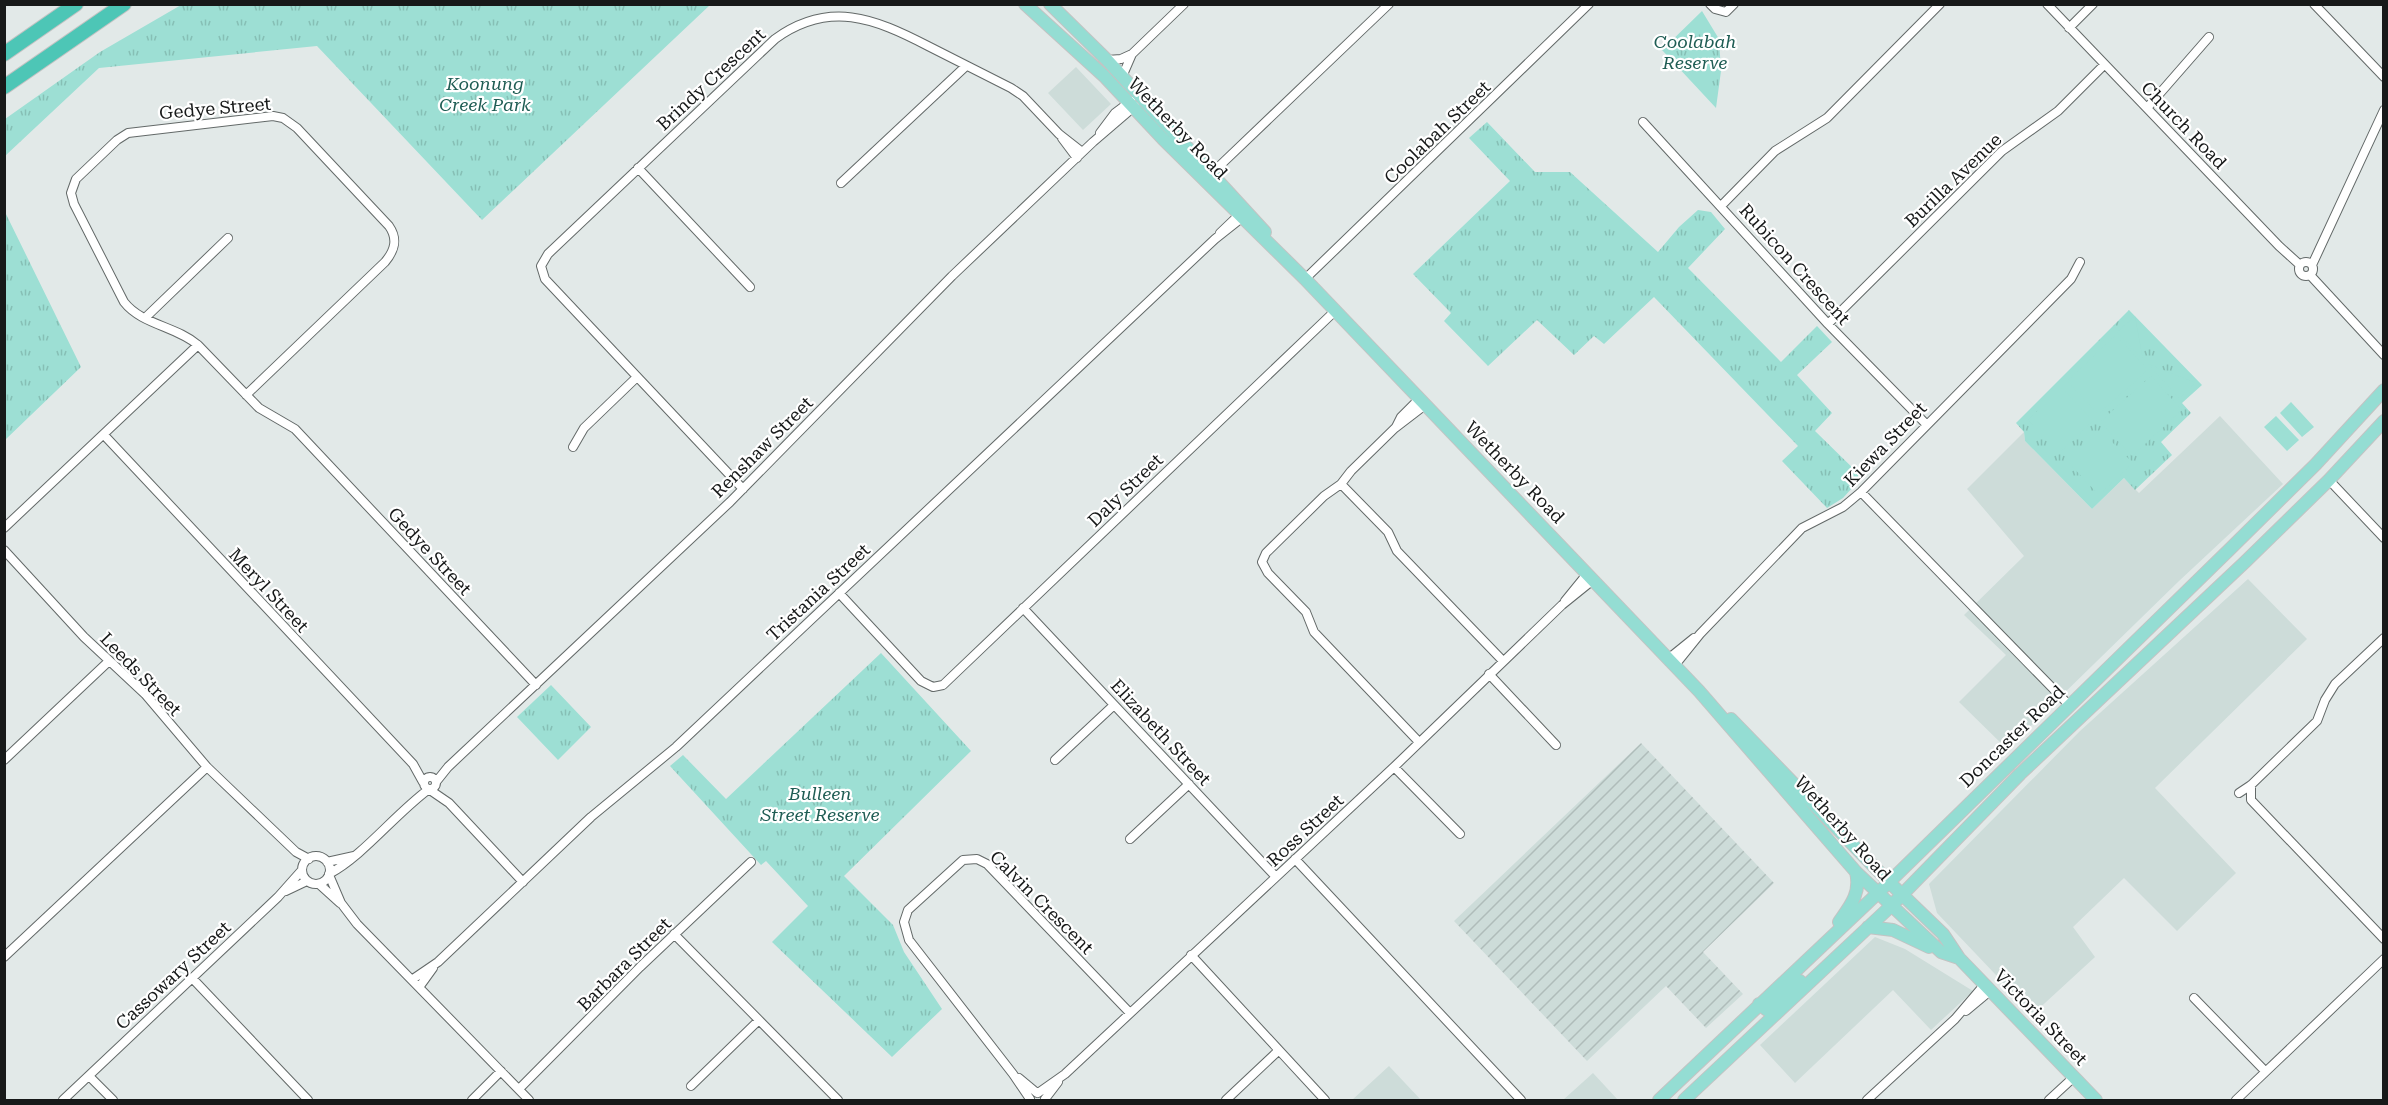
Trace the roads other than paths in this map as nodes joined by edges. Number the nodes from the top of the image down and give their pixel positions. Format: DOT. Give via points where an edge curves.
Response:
graph roads {
  1 [pos="61,4"];
  2 [pos="76,4"];
  3 [pos="124,4"];
  4 [pos="1050,4"];
  5 [pos="1184,4"];
  6 [pos="1389,4"];
  7 [pos="1590,4"];
  8 [pos="1710,4"];
  9 [pos="1734,4"];
  10 [pos="1940,4"];
  11 [pos="2047,4"];
  12 [pos="2093,4"];
  13 [pos="2314,4"];
  14 [pos="1027,5"];
  15 [pos="2069,28"];
  16 [pos="2209,37"];
  17 [pos="4,49"];
  18 [pos="4,54"];
  19 [pos="1132,54"];
  20 [pos="1107,60"];
  21 [pos="2104,65"];
  22 [pos="966,66"];
  23 [pos="1122,77"];
  24 [pos="2384,77"];
  25 [pos="4,87"];
  26 [pos="1141,96"];
  27 [pos="1130,106"];
  28 [pos="2146,108"];
  29 [pos="2384,110"];
  30 [pos="1643,122"];
  31 [pos="1080,155"];
  32 [pos="638,168"];
  33 [pos="1208,177"];
  34 [pos="841,183"];
  35 [pos="1721,206"];
  36 [pos="1242,214"];
  37 [pos="228,238"];
  38 [pos="2080,262"];
  39 [pos="2300,265"];
  40 [pos="2312,265"];
  41 [pos="2310,275"];
  42 [pos="1305,279"];
  43 [pos="750,287"];
  44 [pos="1335,311"];
  45 [pos="145,318"];
  46 [pos="1828,324"];
  47 [pos="198,345"];
  48 [pos="2384,355"];
  49 [pos="637,377"];
  50 [pos="2384,390"];
  51 [pos="246,395"];
  52 [pos="1422,402"];
  53 [pos="2384,421"];
  54 [pos="1926,424"];
  55 [pos="104,435"];
  56 [pos="573,447"];
  57 [pos="2329,480"];
  58 [pos="1341,484"];
  59 [pos="743,489"];
  60 [pos="1861,492"];
  61 [pos="4,528"];
  62 [pos="2384,538"];
  63 [pos="2231,548"];
  64 [pos="5,551"];
  65 [pos="2245,562"];
  66 [pos="1590,577"];
  67 [pos="839,593"];
  68 [pos="1023,608"];
  69 [pos="2384,638"];
  70 [pos="109,661"];
  71 [pos="1503,661"];
  72 [pos="1671,662"];
  73 [pos="1489,674"];
  74 [pos="536,685"];
  75 [pos="1699,691"];
  76 [pos="1114,705"];
  77 [pos="2069,705"];
  78 [pos="1419,742"];
  79 [pos="1556,745"];
  80 [pos="1055,759"];
  81 [pos="4,760"];
  82 [pos="413,764"];
  83 [pos="2007,766"];
  84 [pos="207,767"];
  85 [pos="1394,767"];
  86 [pos="2018,777"];
  87 [pos="434,779"];
  88 [pos="1189,784"];
  89 [pos="2250,785"];
  90 [pos="427,786"];
  91 [pos="2239,793"];
  92 [pos="449,803"];
  93 [pos="1460,834"];
  94 [pos="1130,839"];
  95 [pos="285,842"];
  96 [pos="355,855"];
  97 [pos="309,859"];
  98 [pos="1295,860"];
  99 [pos="327,862"];
  100 [pos="751,862"];
  101 [pos="303,869"];
  102 [pos="1856,872"];
  103 [pos="329,875"];
  104 [pos="1276,877"];
  105 [pos="307,881"];
  106 [pos="523,882"];
  107 [pos="1889,882"];
  108 [pos="318,884"];
  109 [pos="1878,893"];
  110 [pos="1902,895"];
  111 [pos="278,897"];
  112 [pos="341,903"];
  113 [pos="1892,906"];
  114 [pos="1868,927"];
  115 [pos="674,934"];
  116 [pos="2384,939"];
  117 [pos="1826,940"];
  118 [pos="1941,952"];
  119 [pos="1191,955"];
  120 [pos="4,957"];
  121 [pos="1959,958"];
  122 [pos="2384,959"];
  123 [pos="438,962"];
  124 [pos="1822,971"];
  125 [pos="192,978"];
  126 [pos="413,980"];
  127 [pos="420,986"];
  128 [pos="1987,988"];
  129 [pos="2194,998"];
  130 [pos="1759,1004"];
  131 [pos="1130,1013"];
  132 [pos="759,1020"];
  133 [pos="1278,1051"];
  134 [pos="1725,1062"];
  135 [pos="501,1071"];
  136 [pos="2265,1071"];
  137 [pos="1013,1074"];
  138 [pos="1065,1074"];
  139 [pos="89,1076"];
  140 [pos="2074,1077"];
  141 [pos="692,1086"];
  142 [pos="519,1089"];
  143 [pos="1038,1093"];
  144 [pos="1030,1100"];
  145 [pos="1045,1100"];
  146 [pos="63,1101"];
  147 [pos="113,1101"];
  148 [pos="308,1101"];
  149 [pos="472,1101"];
  150 [pos="529,1101"];
  151 [pos="838,1101"];
  152 [pos="1226,1101"];
  153 [pos="1325,1101"];
  154 [pos="1521,1101"];
  155 [pos="1659,1101"];
  156 [pos="1665,1101"];
  157 [pos="1683,1101"];
  158 [pos="1867,1101"];
  159 [pos="2049,1101"];
  160 [pos="2096,1101"];
  161 [pos="2236,1101"];
  1 -- 17 [label="highway"];
  2 -- 18 [label="highway"];
  3 -- 25 [label="highway"];
  4 -- 20 [label="main road, Wetherby Road"];
  5 -- 19 [label="street"];
  6 -- 33 [label="street"];
  7 -- 42 [label="street, Coolabah Street"];
  8 -- 9 [label="street" via="1726,12"];
  10 -- 35 [label="street" via="1827,118 1775,151"];
  11 -- 15 [label="street, Church Road"];
  12 -- 15 [label="street"];
  13 -- 24 [label="street"];
  14 -- 27 [label="main road, Wetherby Road" via="1104,76"];
  15 -- 21 [label="street, Church Road"];
  16 -- 28 [label="street"];
  19 -- 20 [label="street"];
  19 -- 23 [label="street"];
  20 -- 23 [label="main road, Wetherby Road"];
  21 -- 28 [label="street, Church Road"];
  21 -- 46 [label="street, Burilla Avenue" via="2058,111 2002,152"];
  22 -- 31 [label="street, Brindy Crescent" via="1017,92"];
  22 -- 32 [label="street, Brindy Crescent" via="877,21 846,13 813,16 775,39"];
  22 -- 34 [label="street"];
  23 -- 26 [label="main road, Wetherby Road"];
  26 -- 27 [label="street, Renshaw Street"];
  26 -- 33 [label="main road, Wetherby Road"];
  27 -- 31 [label="street, Renshaw Street"];
  27 -- 33 [label="main road, Wetherby Road"];
  28 -- 39 [label="street, Church Road"];
  29 -- 40 [label="street"];
  30 -- 35 [label="street, Rubicon Crescent"];
  31 -- 59 [label="street, Renshaw Street" via="952,276"];
  32 -- 43 [label="street"];
  32 -- 49 [label="street, Brindy Crescent" via="548,254 541,270 548,283"];
  33 -- 36 [label="main road, Wetherby Road"];
  35 -- 46 [label="street, Rubicon Crescent"];
  36 -- 42 [label="main road, Wetherby Road"];
  36 -- 67 [label="street, Tristania Street"];
  37 -- 45 [label="street"];
  38 -- 54 [label="street, Kiewa Street" via="2071,279"];
  39 -- 40 [label="street"];
  39 -- 41 [label="street" via="2302,275"];
  40 -- 41 [label="street"];
  41 -- 48 [label="street"];
  42 -- 44 [label="main road, Wetherby Road"];
  44 -- 52 [label="main road, Wetherby Road"];
  44 -- 68 [label="street, Daly Street"];
  45 -- 47 [label="street, Gedye Street" via="177,330"];
  45 -- 51 [label="street, Gedye Street" via="127,306 114,286 72,199 76,179 130,132 273,116 292,123 389,226 394,246 385,262"];
  46 -- 54 [label="street, Rubicon Crescent"];
  47 -- 51 [label="street, Gedye Street"];
  47 -- 55 [label="street"];
  49 -- 56 [label="street" via="584,428"];
  49 -- 59 [label="street"];
  50 -- 63 [label="main road, Doncaster Road"];
  51 -- 74 [label="street, Gedye Street" via="268,414 295,429"];
  52 -- 58 [label="street"];
  52 -- 66 [label="main road, Wetherby Road"];
  53 -- 57 [label="main road, Doncaster Road"];
  54 -- 60 [label="street, Kiewa Street"];
  55 -- 61 [label="street"];
  55 -- 82 [label="street, Meryl Street"];
  57 -- 62 [label="street"];
  57 -- 65 [label="main road, Doncaster Road"];
  58 -- 71 [label="street" via="1388,532 1397,552"];
  58 -- 78 [label="street" via="1274,545 1262,562 1305,612 1314,632"];
  59 -- 74 [label="street, Renshaw Street"];
  60 -- 72 [label="street, Kiewa Street" via="1843,507 1802,528"];
  60 -- 77 [label="street"];
  63 -- 65 [label="main road"];
  63 -- 77 [label="main road, Doncaster Road"];
  64 -- 70 [label="street, Leeds Street"];
  65 -- 86 [label="main road, Doncaster Road"];
  66 -- 71 [label="street, Ross Street"];
  66 -- 72 [label="main road, Wetherby Road"];
  67 -- 68 [label="street, Daly Street" via="921,681 933,687 948,681"];
  67 -- 106 [label="street, Tristania Street" via="676,747 607,803"];
  68 -- 76 [label="street, Elizabeth Street"];
  69 -- 89 [label="street" via="2335,684 2317,721"];
  70 -- 81 [label="street"];
  70 -- 84 [label="street, Leeds Street" via="145,694"];
  71 -- 73 [label="street, Ross Street"];
  72 -- 75 [label="main road, Wetherby Road"];
  73 -- 78 [label="street, Ross Street"];
  73 -- 79 [label="street"];
  74 -- 87 [label="street, Renshaw Street"];
  75 -- 102 [label="main road, Wetherby Road"];
  75 -- 107 [label="main road, Wetherby Road" via="1750,738"];
  76 -- 80 [label="street"];
  76 -- 88 [label="street, Elizabeth Street"];
  77 -- 83 [label="main road, Doncaster Road"];
  78 -- 85 [label="street, Ross Street"];
  82 -- 87 [label="street, Meryl Street"];
  82 -- 90 [label="street, Meryl Street"];
  83 -- 86 [label="main road"];
  83 -- 107 [label="main road, Doncaster Road"];
  84 -- 95 [label="street, Leeds Street"];
  84 -- 120 [label="street"];
  85 -- 93 [label="street"];
  85 -- 98 [label="street, Ross Street"];
  86 -- 110 [label="main road, Doncaster Road"];
  87 -- 90 [label="street" via="425,778"];
  87 -- 90 [label="street" via="435,788"];
  87 -- 92 [label="street"];
  88 -- 94 [label="street"];
  88 -- 104 [label="street, Elizabeth Street"];
  89 -- 91 [label="street"];
  89 -- 116 [label="street" via="2251,800"];
  90 -- 92 [label="street"];
  90 -- 96 [label="street"];
  92 -- 106 [label="street"];
  95 -- 97 [label="street, Leeds Street"];
  95 -- 101 [label="street, Leeds Street"];
  96 -- 99 [label="street"];
  96 -- 103 [label="street"];
  97 -- 99 [label="street" via="317,856"];
  97 -- 101 [label="street"];
  98 -- 104 [label="street, Ross Street"];
  98 -- 154 [label="street"];
  99 -- 103 [label="street"];
  100 -- 115 [label="street, Barbara Street"];
  101 -- 105 [label="street"];
  101 -- 111 [label="street, Cassowary Street"];
  102 -- 109 [label="main road, Wetherby Road"];
  102 -- 117 [label="main road" via="1858,891 1854,902"];
  103 -- 108 [label="street"];
  103 -- 112 [label="street"];
  104 -- 119 [label="street, Ross Street"];
  105 -- 108 [label="street"];
  105 -- 111 [label="street"];
  106 -- 123 [label="street, Tristania Street"];
  107 -- 109 [label="main road, Doncaster Road"];
  107 -- 110 [label="main road, Wetherby Road"];
  108 -- 112 [label="street"];
  109 -- 113 [label="main road, Wetherby Road"];
  109 -- 117 [label="main road, Doncaster Road"];
  110 -- 113 [label="main road, Doncaster Road"];
  110 -- 121 [label="main road, Victoria Street" via="1942,934"];
  111 -- 125 [label="street, Cassowary Street"];
  112 -- 126 [label="street" via="374,943"];
  113 -- 114 [label="main road, Doncaster Road"];
  113 -- 118 [label="main road, Victoria Street"];
  114 -- 118 [label="main road" via="1893,930"];
  114 -- 124 [label="main road, Doncaster Road"];
  115 -- 132 [label="street"];
  115 -- 142 [label="street, Barbara Street"];
  117 -- 130 [label="main road, Doncaster Road"];
  118 -- 121 [label="main road, Victoria Street"];
  119 -- 131 [label="street, Ross Street"];
  119 -- 133 [label="street"];
  121 -- 128 [label="main road, Victoria Street"];
  122 -- 136 [label="street"];
  123 -- 126 [label="street, Tristania Street"];
  123 -- 127 [label="street, Tristania Street"];
  124 -- 130 [label="main road" via="1811,972 1767,1010"];
  124 -- 134 [label="main road, Doncaster Road"];
  125 -- 139 [label="street, Cassowary Street"];
  125 -- 148 [label="street"];
  126 -- 127 [label="street"];
  127 -- 135 [label="street"];
  128 -- 140 [label="main road, Victoria Street"];
  128 -- 158 [label="street"];
  129 -- 136 [label="street"];
  130 -- 155 [label="main road, Doncaster Road"];
  131 -- 137 [label="street, Calvin Crescent" via="987,864 977,859 963,860 908,910 904,922 909,940"];
  131 -- 138 [label="street, Ross Street"];
  132 -- 141 [label="street"];
  132 -- 151 [label="street"];
  133 -- 152 [label="street"];
  133 -- 153 [label="street"];
  134 -- 156 [label="main road" via="1720,1057 1713,1058"];
  134 -- 157 [label="main road, Doncaster Road"];
  135 -- 142 [label="street"];
  135 -- 149 [label="street"];
  136 -- 161 [label="street"];
  137 -- 143 [label="street"];
  137 -- 144 [label="street"];
  138 -- 143 [label="street, Ross Street"];
  138 -- 145 [label="street, Ross Street"];
  139 -- 146 [label="street, Cassowary Street"];
  139 -- 147 [label="street"];
  140 -- 159 [label="street"];
  140 -- 160 [label="main road, Victoria Street"];
  142 -- 150 [label="street"];
  143 -- 144 [label="street, Ross Street"];
  143 -- 145 [label="street"];
}
